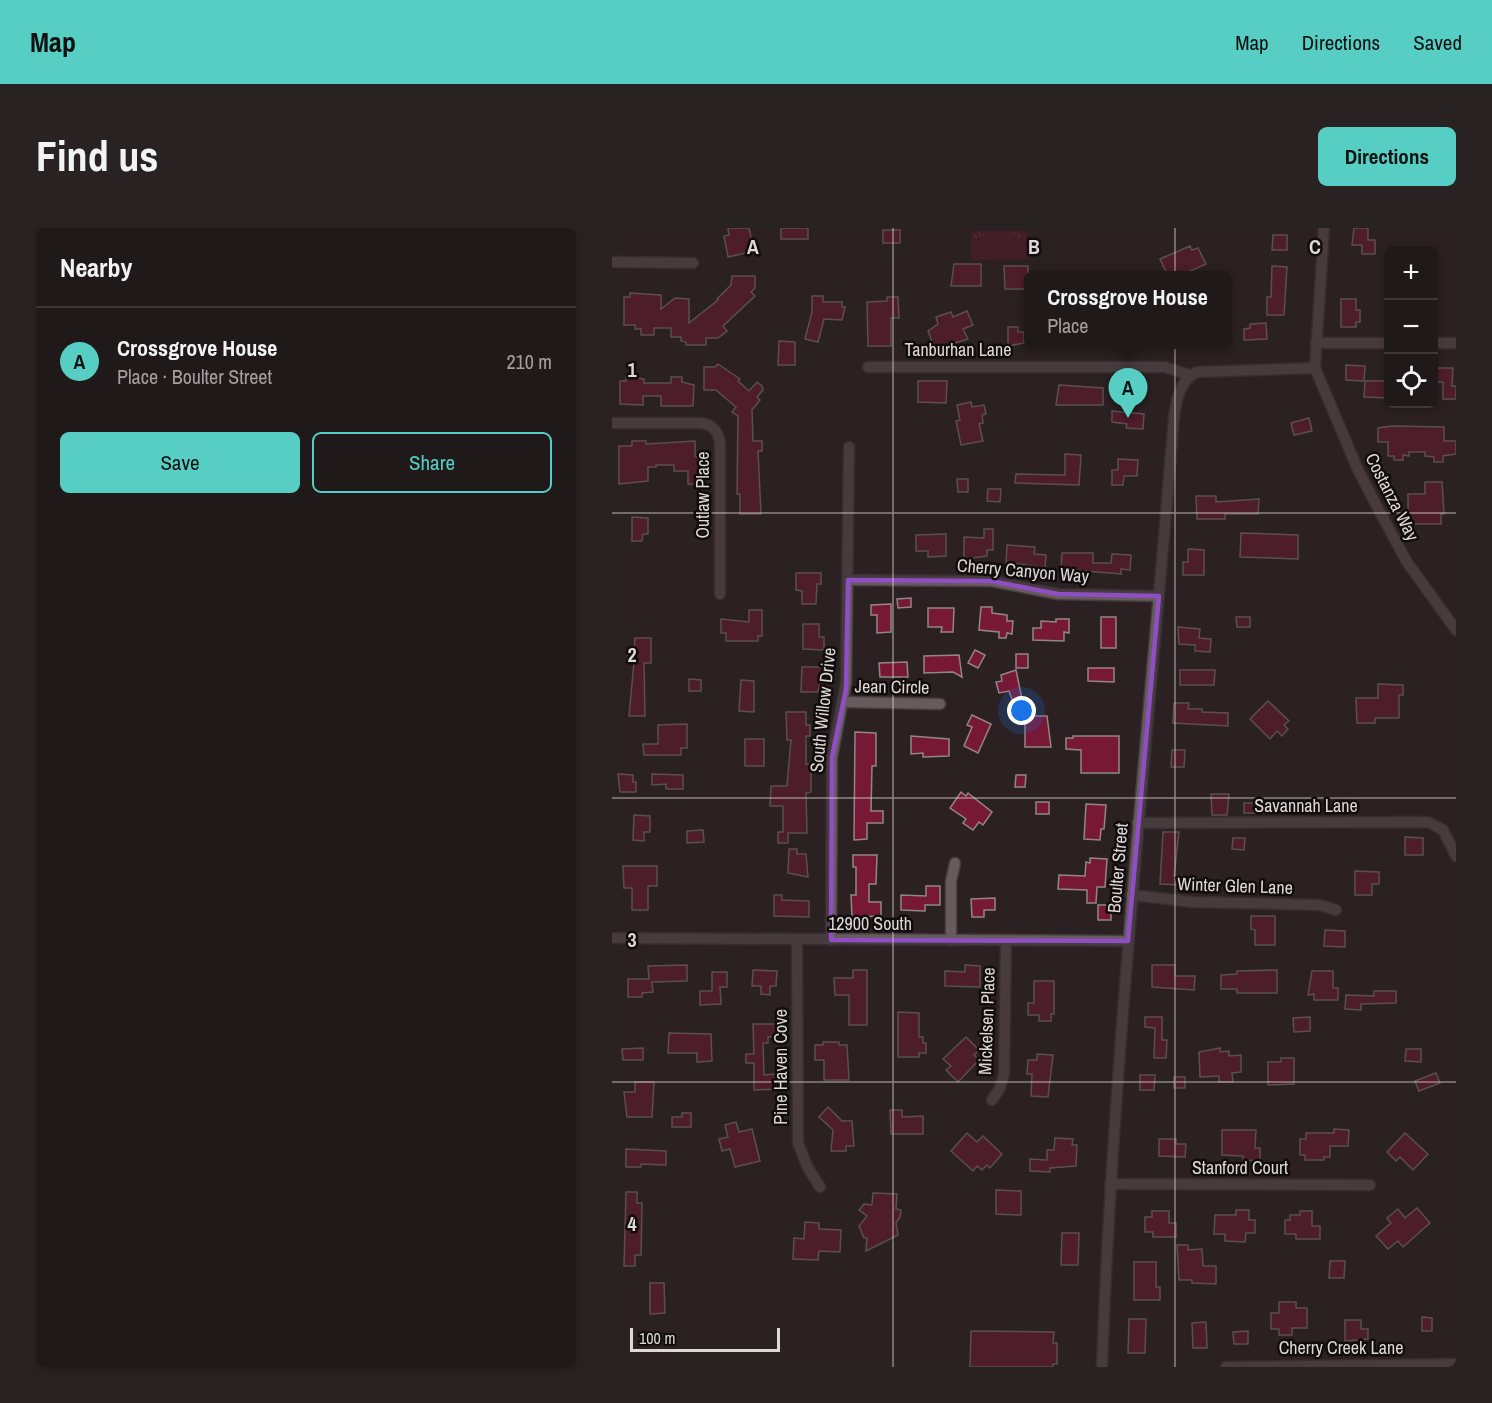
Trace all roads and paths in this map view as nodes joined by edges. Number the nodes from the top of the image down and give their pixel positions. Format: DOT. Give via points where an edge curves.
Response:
graph roads {
  1 [pos="1324,228"];
  2 [pos="612,262"];
  3 [pos="693,263"];
  4 [pos="1316,343"];
  5 [pos="1384,343"];
  6 [pos="1438,343"];
  7 [pos="1456,343"];
  8 [pos="868,367"];
  9 [pos="1315,368"];
  10 [pos="1189,375"];
  11 [pos="612,423"];
  12 [pos="849,447"];
  13 [pos="848,580"];
  14 [pos="720,594"];
  15 [pos="1159,596"];
  16 [pos="1456,630"];
  17 [pos="843,702"];
  18 [pos="940,704"];
  19 [pos="1138,823"];
  20 [pos="1456,856"];
  21 [pos="955,863"];
  22 [pos="1132,896"];
  23 [pos="1336,910"];
  24 [pos="612,938"];
  25 [pos="797,940"];
  26 [pos="831,940"];
  27 [pos="951,941"];
  28 [pos="1006,941"];
  29 [pos="1128,941"];
  30 [pos="992,1100"];
  31 [pos="1110,1184"];
  32 [pos="1370,1185"];
  33 [pos="820,1187"];
  34 [pos="1456,1364"];
  35 [pos="1102,1367"];
  36 [pos="1226,1367"];
  1 -- 4 [label="street"];
  2 -- 3 [label="street"];
  4 -- 5 [label="street"];
  4 -- 9 [label="street"];
  6 -- 7 [label="street"];
  8 -- 10 [label="street, Tanburhan Lane" via="1165,367"];
  9 -- 10 [label="street"];
  9 -- 16 [label="street, Costanza Way" via="1382,516 1407,562"];
  10 -- 15 [label="street, Boulter Street" via="1176,409"];
  11 -- 14 [label="street, Outlaw Place" via="700,423 710,425 717,433"];
  12 -- 13 [label="street, South Willow Drive"];
  13 -- 15 [label="street, Cherry Canyon Way" via="991,581 1058,594"];
  13 -- 17 [label="street, South Willow Drive"];
  15 -- 19 [label="street, Boulter Street"];
  17 -- 18 [label="street, Jean Circle"];
  17 -- 26 [label="street, South Willow Drive" via="832,757"];
  19 -- 20 [label="street, Savannah Lane" via="1428,822 1443,830"];
  19 -- 22 [label="street, Boulter Street"];
  21 -- 27 [label="street" via="951,881"];
  22 -- 23 [label="street, Winter Glen Lane" via="1193,902 1320,905"];
  22 -- 29 [label="street, Boulter Street"];
  24 -- 25 [label="street, 12900 South"];
  25 -- 26 [label="street, 12900 South"];
  25 -- 33 [label="street, Pine Haven Cove" via="798,1143 804,1162"];
  26 -- 27 [label="street, 12900 South"];
  27 -- 28 [label="street, 12900 South"];
  28 -- 29 [label="street, 12900 South"];
  28 -- 30 [label="street, Mickelsen Place" via="1004,1074"];
  29 -- 31 [label="street, Boulter Street"];
  31 -- 32 [label="street, Stanford Court"];
  31 -- 35 [label="street, Boulter Street"];
  34 -- 36 [label="street, Cherry Creek Lane"];
}
